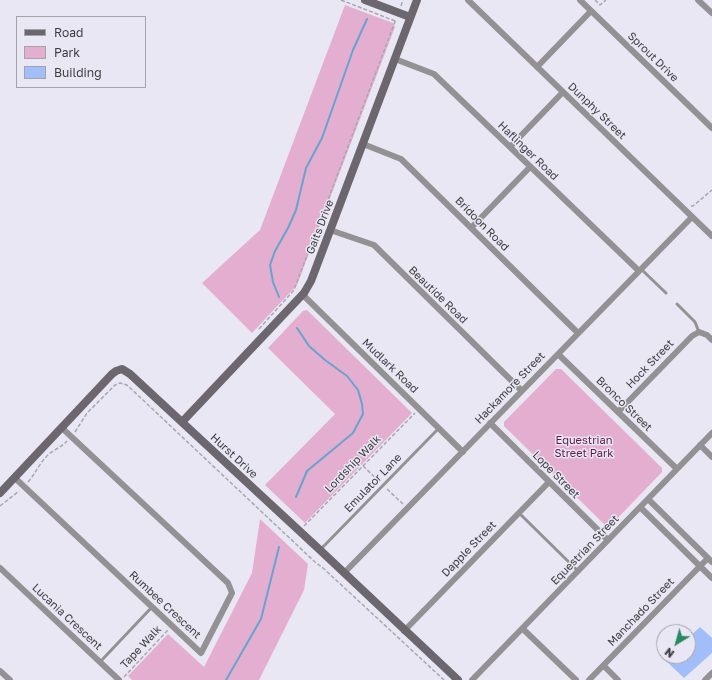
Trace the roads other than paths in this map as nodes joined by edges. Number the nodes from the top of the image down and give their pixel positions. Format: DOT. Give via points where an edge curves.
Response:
graph roads {
  1 [pos="365,0"];
  2 [pos="468,0"];
  3 [pos="580,0"];
  4 [pos="698,0"];
  5 [pos="417,1"];
  6 [pos="591,11"];
  7 [pos="712,13"];
  8 [pos="410,17"];
  9 [pos="395,59"];
  10 [pos="537,67"];
  11 [pos="563,92"];
  12 [pos="712,128"];
  13 [pos="362,144"];
  14 [pos="510,147"];
  15 [pos="530,167"];
  16 [pos="692,217"];
  17 [pos="472,227"];
  18 [pos="330,230"];
  19 [pos="712,236"];
  20 [pos="640,270"];
  21 [pos="666,293"];
  22 [pos="302,294"];
  23 [pos="677,304"];
  24 [pos="698,332"];
  25 [pos="578,333"];
  26 [pos="712,340"];
  27 [pos="558,354"];
  28 [pos="522,391"];
  29 [pos="618,412"];
  30 [pos="182,422"];
  31 [pos="490,423"];
  32 [pos="62,428"];
  33 [pos="439,428"];
  34 [pos="712,433"];
  35 [pos="700,445"];
  36 [pos="463,452"];
  37 [pos="712,457"];
  38 [pos="677,469"];
  39 [pos="15,478"];
  40 [pos="549,482"];
  41 [pos="0,494"];
  42 [pos="648,499"];
  43 [pos="640,507"];
  44 [pos="519,513"];
  45 [pos="608,540"];
  46 [pos="320,550"];
  47 [pos="710,560"];
  48 [pos="700,566"];
  49 [pos="0,568"];
  50 [pos="578,571"];
  51 [pos="344,574"];
  52 [pos="712,578"];
  53 [pos="152,607"];
  54 [pos="523,629"];
  55 [pos="404,631"];
  56 [pos="100,662"];
  57 [pos="604,666"];
  58 [pos="0,671"];
  59 [pos="712,673"];
  60 [pos="10,680"];
  61 [pos="121,680"];
  62 [pos="458,680"];
  63 [pos="472,680"];
  64 [pos="576,680"];
  65 [pos="589,680"];
  66 [pos="618,680"];
  67 [pos="705,680"];
  1 -- 8 [label="street"];
  2 -- 10 [label="street, Dunphy Street"];
  3 -- 6 [label="street, Sprout Drive"];
  4 -- 7 [label="street"];
  5 -- 8 [label="street, Gaits Drive"];
  6 -- 10 [label="street"];
  6 -- 12 [label="street, Sprout Drive"];
  8 -- 9 [label="street, Gaits Drive"];
  9 -- 13 [label="street, Gaits Drive"];
  9 -- 14 [label="street, Haflinger Road" via="434,74"];
  10 -- 11 [label="street, Dunphy Street"];
  11 -- 14 [label="street"];
  11 -- 16 [label="street, Dunphy Street"];
  13 -- 17 [label="street, Bridoon Road" via="402,159"];
  13 -- 18 [label="street, Gaits Drive"];
  14 -- 15 [label="street, Haflinger Road"];
  15 -- 17 [label="street"];
  15 -- 20 [label="street, Haflinger Road"];
  16 -- 19 [label="street, Dunphy Street"];
  16 -- 20 [label="street, Hackamore Street"];
  17 -- 25 [label="street, Bridoon Road"];
  18 -- 22 [label="street, Gaits Drive" via="311,281"];
  18 -- 28 [label="street, Beautide Road" via="374,245"];
  20 -- 21 [label="lane, Haflinger Road"];
  20 -- 25 [label="street, Hackamore Street"];
  22 -- 30 [label="street, Gaits Drive"];
  22 -- 33 [label="street, Mudlark Road"];
  23 -- 24 [label="lane" via="695,322"];
  24 -- 26 [label="street"];
  24 -- 29 [label="street, Hock Street"];
  25 -- 27 [label="street, Hackamore Street"];
  27 -- 28 [label="street, Hackamore Street"];
  27 -- 29 [label="street, Bronco Street"];
  28 -- 31 [label="street, Hackamore Street"];
  29 -- 38 [label="street, Bronco Street"];
  30 -- 32 [label="street, Hurst Drive" via="122,369 116,370"];
  30 -- 46 [label="street, Hurst Drive"];
  31 -- 36 [label="street, Hackamore Street"];
  31 -- 40 [label="street, Lope Street"];
  32 -- 39 [label="street, Hurst Drive"];
  32 -- 53 [label="street, Rumbee Crescent" via="228,583 232,593 201,653"];
  33 -- 36 [label="street, Mudlark Road"];
  33 -- 46 [label="lane, Emulator Lane"];
  34 -- 35 [label="street, Equestrian Street"];
  35 -- 37 [label="street"];
  35 -- 38 [label="street, Equestrian Street"];
  36 -- 51 [label="street, Hackamore Street"];
  38 -- 42 [label="street, Equestrian Street"];
  39 -- 41 [label="street, Hurst Drive"];
  39 -- 53 [label="street, Rumbee Crescent"];
  40 -- 44 [label="street, Dapple Street"];
  40 -- 45 [label="street, Lope Street"];
  42 -- 43 [label="street, Equestrian Street"];
  42 -- 47 [label="street"];
  43 -- 45 [label="street, Equestrian Street"];
  43 -- 48 [label="street"];
  44 -- 50 [label="lane"];
  44 -- 55 [label="street, Dapple Street"];
  45 -- 50 [label="street, Equestrian Street"];
  46 -- 51 [label="street, Hurst Drive"];
  47 -- 48 [label="street, Manchado Street"];
  48 -- 52 [label="street"];
  48 -- 57 [label="street, Manchado Street"];
  49 -- 56 [label="street, Lucania Crescent"];
  50 -- 54 [label="street, Equestrian Street"];
  51 -- 55 [label="street, Hurst Drive"];
  53 -- 56 [label="lane"];
  54 -- 63 [label="street, Equestrian Street"];
  54 -- 64 [label="street"];
  55 -- 62 [label="street, Hurst Drive"];
  56 -- 61 [label="street, Lucania Crescent"];
  57 -- 65 [label="street, Manchado Street"];
  57 -- 66 [label="street"];
  58 -- 60 [label="street"];
  59 -- 67 [label="street"];
}
